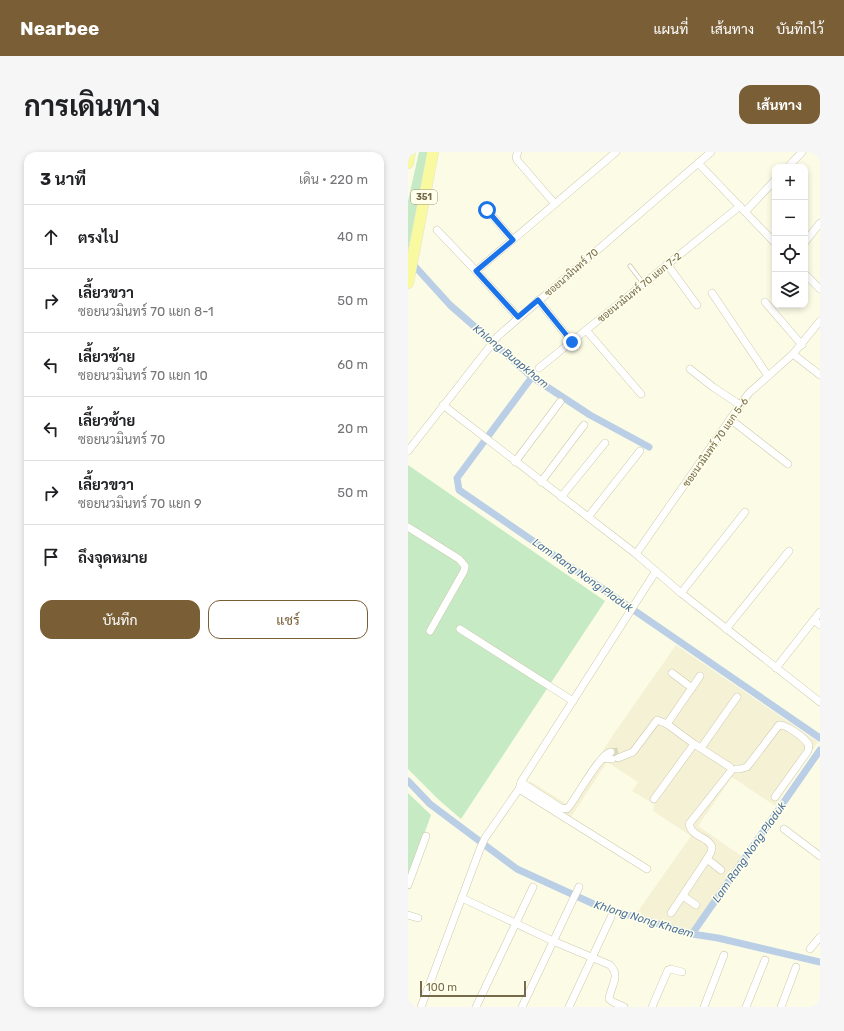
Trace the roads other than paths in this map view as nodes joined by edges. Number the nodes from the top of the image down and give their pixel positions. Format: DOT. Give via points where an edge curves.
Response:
graph roads {
  1 [pos="410,152"];
  2 [pos="433,152"];
  3 [pos="518,152"];
  4 [pos="616,152"];
  5 [pos="711,152"];
  6 [pos="802,152"];
  7 [pos="408,163"];
  8 [pos="698,163"];
  9 [pos="791,164"];
  10 [pos="772,183"];
  11 [pos="555,204"];
  12 [pos="742,209"];
  13 [pos="487,210"];
  14 [pos="820,223"];
  15 [pos="437,230"];
  16 [pos="808,238"];
  17 [pos="513,240"];
  18 [pos="772,240"];
  19 [pos="667,264"];
  20 [pos="630,266"];
  21 [pos="476,271"];
  22 [pos="808,277"];
  23 [pos="408,282"];
  24 [pos="643,283"];
  25 [pos="820,289"];
  26 [pos="712,293"];
  27 [pos="538,300"];
  28 [pos="765,302"];
  29 [pos="698,305"];
  30 [pos="518,317"];
  31 [pos="820,321"];
  32 [pos="586,330"];
  33 [pos="572,342"];
  34 [pos="802,345"];
  35 [pos="793,354"];
  36 [pos="539,368"];
  37 [pos="690,369"];
  38 [pos="820,375"];
  39 [pos="768,376"];
  40 [pos="641,394"];
  41 [pos="560,402"];
  42 [pos="443,405"];
  43 [pos="740,405"];
  44 [pos="730,419"];
  45 [pos="584,425"];
  46 [pos="605,443"];
  47 [pos="408,451"];
  48 [pos="640,451"];
  49 [pos="516,462"];
  50 [pos="788,464"];
  51 [pos="541,482"];
  52 [pos="561,497"];
  53 [pos="745,512"];
  54 [pos="588,517"];
  55 [pos="408,527"];
  56 [pos="789,552"];
  57 [pos="636,554"];
  58 [pos="656,571"];
  59 [pos="682,593"];
  60 [pos="820,612"];
  61 [pos="814,620"];
  62 [pos="820,625"];
  63 [pos="460,629"];
  64 [pos="726,629"];
  65 [pos="430,632"];
  66 [pos="776,668"];
  67 [pos="672,673"];
  68 [pos="700,676"];
  69 [pos="692,688"];
  70 [pos="737,697"];
  71 [pos="573,701"];
  72 [pos="820,702"];
  73 [pos="667,724"];
  74 [pos="694,744"];
  75 [pos="701,748"];
  76 [pos="732,769"];
  77 [pos="520,785"];
  78 [pos="775,797"];
  79 [pos="654,799"];
  80 [pos="784,829"];
  81 [pos="426,836"];
  82 [pos="820,856"];
  83 [pos="707,860"];
  84 [pos="647,869"];
  85 [pos="721,870"];
  86 [pos="408,885"];
  87 [pos="533,886"];
  88 [pos="578,889"];
  89 [pos="683,896"];
  90 [pos="462,898"];
  91 [pos="696,905"];
  92 [pos="670,913"];
  93 [pos="408,915"];
  94 [pos="611,917"];
  95 [pos="418,918"];
  96 [pos="516,923"];
  97 [pos="820,937"];
  98 [pos="553,941"];
  99 [pos="810,949"];
  100 [pos="724,955"];
  101 [pos="592,958"];
  102 [pos="765,960"];
  103 [pos="796,968"];
  104 [pos="682,972"];
  105 [pos="421,1007"];
  106 [pos="476,1007"];
  107 [pos="522,1007"];
  108 [pos="569,1007"];
  109 [pos="624,1007"];
  110 [pos="652,1007"];
  111 [pos="704,1007"];
  112 [pos="746,1007"];
  113 [pos="781,1007"];
  1 -- 7 [label="main road"];
  2 -- 23 [label="main road, 351"];
  3 -- 11 [label="street" via="517,160"];
  4 -- 11 [label="street"];
  5 -- 8 [label="street, ซอยนวมินทร์ 70"];
  6 -- 9 [label="street"];
  8 -- 12 [label="street"];
  8 -- 27 [label="street, ซอยนวมินทร์ 70"];
  10 -- 12 [label="street, ซอยนวมินทร์ 70 แยก 7-2"];
  11 -- 17 [label="street"];
  12 -- 18 [label="street"];
  12 -- 19 [label="street, ซอยนวมินทร์ 70 แยก 7-2"];
  13 -- 17 [label="street"];
  14 -- 16 [label="street"];
  15 -- 21 [label="street"];
  17 -- 21 [label="street"];
  19 -- 24 [label="street, ซอยนวมินทร์ 70 แยก 7-2"];
  19 -- 29 [label="street"];
  20 -- 24 [label="lane"];
  21 -- 30 [label="street"];
  22 -- 25 [label="street"];
  24 -- 32 [label="street, ซอยนวมินทร์ 70 แยก 7-2"];
  26 -- 39 [label="street"];
  27 -- 30 [label="street, ซอยนวมินทร์ 70"];
  27 -- 33 [label="street"];
  28 -- 34 [label="street"];
  30 -- 42 [label="street, ซอยนวมินทร์ 70" via="498,336"];
  31 -- 34 [label="street, ซอยนวมินทร์ 70 แยก 5-6"];
  32 -- 33 [label="street, ซอยนวมินทร์ 70 แยก 7-2"];
  32 -- 40 [label="street"];
  33 -- 36 [label="street, ซอยนวมินทร์ 70 แยก 7-2"];
  34 -- 35 [label="street, ซอยนวมินทร์ 70 แยก 5-6"];
  35 -- 38 [label="street"];
  35 -- 39 [label="street, ซอยนวมินทร์ 70 แยก 5-6"];
  37 -- 43 [label="street"];
  39 -- 43 [label="street, ซอยนวมินทร์ 70 แยก 5-6"];
  41 -- 49 [label="street"];
  42 -- 47 [label="street, ซอยนวมินทร์ 70"];
  42 -- 49 [label="street"];
  43 -- 44 [label="street, ซอยนวมินทร์ 70 แยก 5-6"];
  44 -- 50 [label="street"];
  44 -- 57 [label="street, ซอยนวมินทร์ 70 แยก 5-6"];
  45 -- 51 [label="street"];
  46 -- 52 [label="street"];
  48 -- 54 [label="street"];
  49 -- 51 [label="street"];
  51 -- 52 [label="street"];
  52 -- 54 [label="street"];
  53 -- 59 [label="street"];
  54 -- 57 [label="street"];
  55 -- 65 [label="street" via="460,559 464,566 464,571"];
  56 -- 64 [label="street"];
  57 -- 58 [label="street"];
  58 -- 59 [label="street"];
  58 -- 71 [label="street"];
  59 -- 64 [label="street"];
  60 -- 61 [label="street"];
  61 -- 62 [label="street"];
  61 -- 66 [label="street"];
  63 -- 71 [label="street"];
  64 -- 66 [label="street"];
  66 -- 72 [label="street"];
  67 -- 69 [label="street"];
  68 -- 69 [label="street"];
  69 -- 73 [label="street"];
  70 -- 75 [label="street"];
  71 -- 77 [label="street"];
  73 -- 74 [label="street"];
  73 -- 77 [label="street" via="657,720 633,752 602,758 567,809"];
  74 -- 75 [label="street"];
  74 -- 79 [label="street"];
  75 -- 76 [label="street"];
  76 -- 78 [label="street" via="747,767 779,725 785,726 806,740 809,745 808,751"];
  76 -- 83 [label="street" via="689,824 694,835 711,843 711,852"];
  77 -- 84 [label="street"];
  77 -- 90 [label="street" via="485,838"];
  80 -- 82 [label="street"];
  81 -- 86 [label="street"];
  83 -- 85 [label="street"];
  83 -- 89 [label="street"];
  87 -- 96 [label="street"];
  88 -- 98 [label="street"];
  89 -- 91 [label="street"];
  89 -- 92 [label="street"];
  90 -- 96 [label="street"];
  90 -- 105 [label="street"];
  93 -- 95 [label="street"];
  94 -- 101 [label="street"];
  96 -- 98 [label="street"];
  96 -- 106 [label="street"];
  97 -- 99 [label="street"];
  98 -- 101 [label="street"];
  98 -- 107 [label="street"];
  100 -- 111 [label="street"];
  101 -- 108 [label="street"];
  101 -- 109 [label="street" via="610,965 614,970 616,975 609,999"];
  102 -- 112 [label="street"];
  103 -- 113 [label="street"];
  104 -- 110 [label="street" via="668,970"];
}
